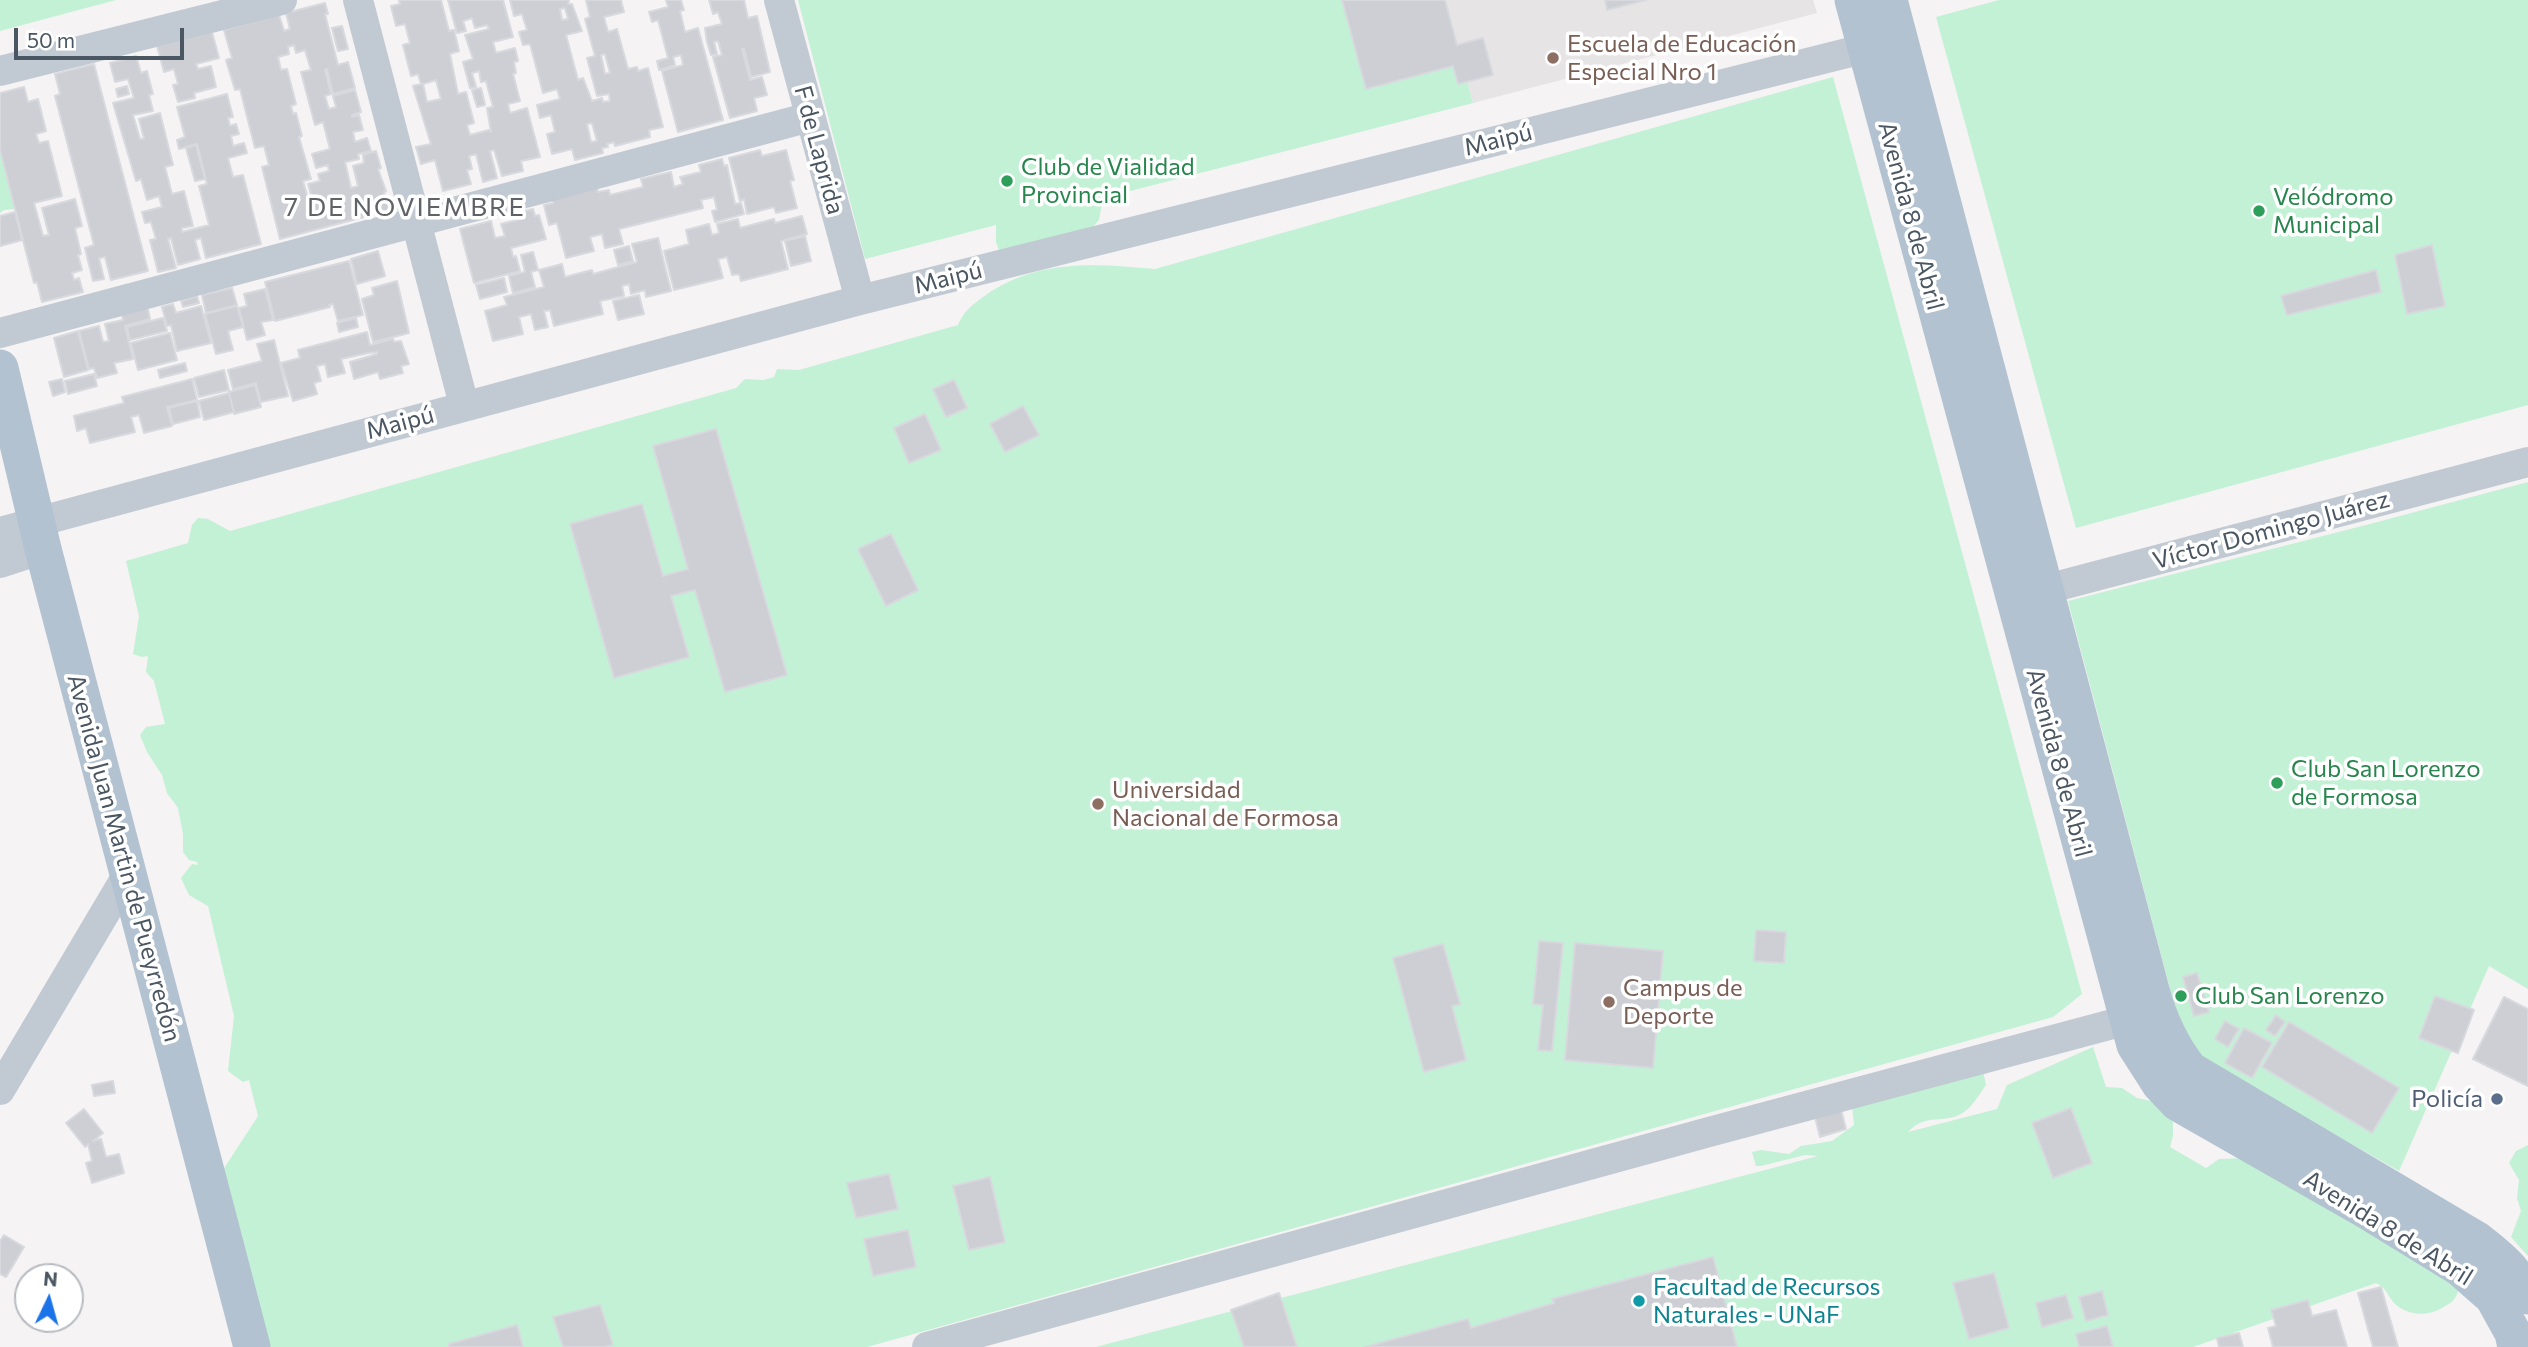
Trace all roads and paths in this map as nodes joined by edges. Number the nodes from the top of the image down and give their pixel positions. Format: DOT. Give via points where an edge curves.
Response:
graph roads {
  1 [pos="282,0"];
  2 [pos="358,0"];
  3 [pos="779,0"];
  4 [pos="1853,0"];
  5 [pos="1889,0"];
  6 [pos="1883,44"];
  7 [pos="0,71"];
  8 [pos="810,117"];
  9 [pos="416,221"];
  10 [pos="860,300"];
  11 [pos="0,334"];
  12 [pos="0,368"];
  13 [pos="464,405"];
  14 [pos="2528,463"];
  15 [pos="0,532"];
  16 [pos="40,536"];
  17 [pos="0,563"];
  18 [pos="2030,594"];
  19 [pos="128,874"];
  20 [pos="2143,1016"];
  21 [pos="0,1090"];
  22 [pos="2439,1237"];
  23 [pos="2528,1296"];
  24 [pos="253,1347"];
  25 [pos="927,1347"];
  26 [pos="2516,1347"];
  1 -- 7 [label="street"];
  2 -- 9 [label="street"];
  3 -- 8 [label="street, F de Laprida"];
  4 -- 6 [label="main road, Avenida 8 de Abril"];
  5 -- 6 [label="main road, Avenida 8 de Abril"];
  6 -- 10 [label="street, Maipú"];
  6 -- 18 [label="main road, Avenida 8 de Abril"];
  8 -- 9 [label="street"];
  8 -- 10 [label="street, F de Laprida"];
  9 -- 11 [label="street"];
  9 -- 13 [label="street"];
  10 -- 13 [label="street, Maipú"];
  12 -- 16 [label="main road, Avenida Juan Martin de Pueyrredón"];
  13 -- 16 [label="street, Maipú"];
  14 -- 18 [label="street, Víctor Domingo Juárez"];
  15 -- 16 [label="street, Maipú"];
  16 -- 17 [label="street"];
  16 -- 19 [label="main road, Avenida Juan Martin de Pueyrredón"];
  18 -- 20 [label="main road, Avenida 8 de Abril"];
  19 -- 21 [label="street"];
  19 -- 24 [label="main road, Avenida Juan Martin de Pueyrredón"];
  20 -- 22 [label="main road, Avenida 8 de Abril" via="2135,1045 2178,1103"];
  20 -- 25 [label="street"];
  22 -- 23 [label="main road, Avenida 8 de Abril" via="2477,1240 2504,1261"];
  22 -- 26 [label="main road, Avenida 8 de Abril" via="2460,1268 2493,1297"];
}
